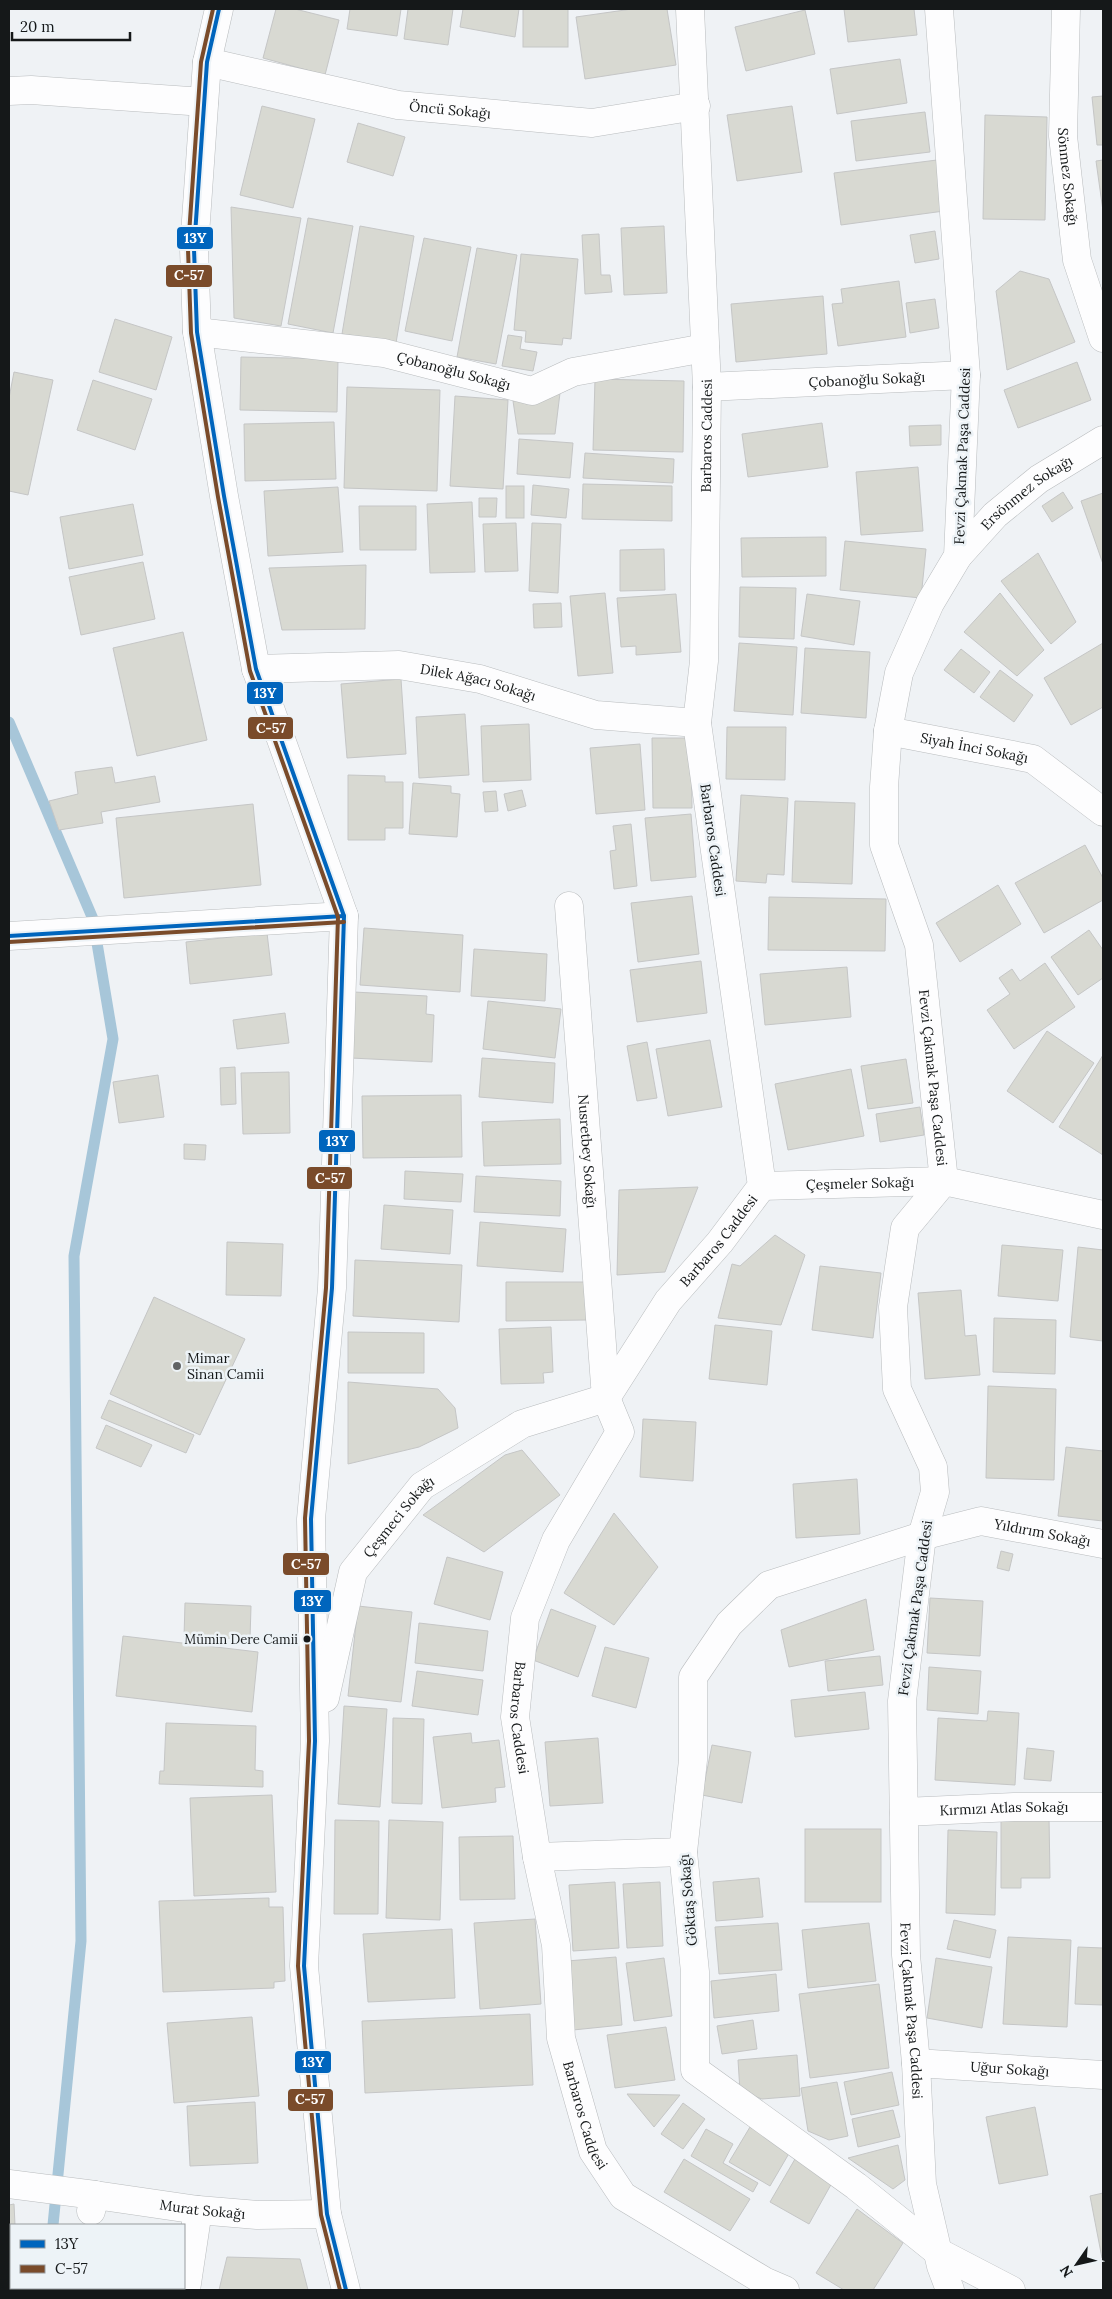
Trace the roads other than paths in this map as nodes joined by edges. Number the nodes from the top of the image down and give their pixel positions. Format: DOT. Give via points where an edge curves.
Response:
graph roads {
  1 [pos="219,9"];
  2 [pos="690,9"];
  3 [pos="939,9"];
  4 [pos="1066,9"];
  5 [pos="207,62"];
  6 [pos="9,91"];
  7 [pos="204,102"];
  8 [pos="696,106"];
  9 [pos="197,332"];
  10 [pos="1103,338"];
  11 [pos="705,348"];
  12 [pos="966,375"];
  13 [pos="707,387"];
  14 [pos="1103,440"];
  15 [pos="958,556"];
  16 [pos="256,669"];
  17 [pos="696,722"];
  18 [pos="888,731"];
  19 [pos="1103,812"];
  20 [pos="570,906"];
  21 [pos="344,916"];
  22 [pos="9,936"];
  23 [pos="944,1181"];
  24 [pos="762,1186"];
  25 [pos="1103,1215"];
  26 [pos="606,1398"];
  27 [pos="922,1536"];
  28 [pos="1103,1544"];
  29 [pos="315,1741"];
  30 [pos="1103,1807"];
  31 [pos="904,1812"];
  32 [pos="683,1852"];
  33 [pos="537,1857"];
  34 [pos="916,2063"];
  35 [pos="1103,2075"];
  36 [pos="9,2184"];
  37 [pos="198,2210"];
  38 [pos="327,2214"];
  39 [pos="938,2252"];
  40 [pos="186,2290"];
  41 [pos="346,2290"];
  42 [pos="785,2290"];
  43 [pos="950,2290"];
  44 [pos="1011,2290"];
  1 -- 5 [label="street"];
  2 -- 8 [label="street, Barbaros Caddesi"];
  3 -- 12 [label="street, Fevzi Çakmak Paşa Caddesi"];
  4 -- 10 [label="street, Sönmez Sokağı" via="1063,136 1077,260"];
  5 -- 7 [label="street"];
  5 -- 8 [label="street, Öncü Sokağı" via="398,105 592,123"];
  6 -- 7 [label="street"];
  7 -- 9 [label="street" via="194,249"];
  8 -- 11 [label="street, Barbaros Caddesi"];
  9 -- 11 [label="street, Çobanoğlu Sokağı" via="384,353 532,391 573,372"];
  9 -- 16 [label="street"];
  11 -- 13 [label="street, Barbaros Caddesi"];
  12 -- 13 [label="street, Çobanoğlu Sokağı"];
  12 -- 15 [label="street, Fevzi Çakmak Paşa Caddesi"];
  13 -- 17 [label="street, Barbaros Caddesi" via="704,661"];
  14 -- 15 [label="street, Ersönmez Sokağı" via="1039,479 995,515"];
  15 -- 18 [label="street, Fevzi Çakmak Paşa Caddesi" via="930,602 899,673"];
  16 -- 17 [label="street, Dilek Ağacı Sokağı" via="399,665 480,679 596,715"];
  16 -- 21 [label="street"];
  17 -- 24 [label="street, Barbaros Caddesi"];
  18 -- 19 [label="street, Siyah İnci Sokağı" via="1033,759"];
  18 -- 23 [label="street, Fevzi Çakmak Paşa Caddesi" via="884,845 919,945"];
  20 -- 26 [label="street, Nusretbey Sokağı"];
  21 -- 22 [label="street"];
  21 -- 29 [label="street" via="332,1288 311,1519"];
  23 -- 24 [label="street, Çeşmeler Sokağı"];
  23 -- 25 [label="street, Çeşmeler Sokağı"];
  23 -- 27 [label="street, Fevzi Çakmak Paşa Caddesi" via="905,1228 893,1307 897,1388 933,1467 934,1492"];
  24 -- 26 [label="street, Barbaros Caddesi" via="720,1242 668,1301"];
  26 -- 29 [label="street, Çeşmeci Sokağı" via="522,1424 422,1486 353,1572"];
  26 -- 33 [label="street, Barbaros Caddesi" via="620,1432 556,1540 525,1618 515,1717"];
  27 -- 28 [label="street, Yıldırım Sokağı" via="981,1521"];
  27 -- 31 [label="street, Fevzi Çakmak Paşa Caddesi" via="902,1701"];
  27 -- 32 [label="street, Göktaş Sokağı" via="769,1585 730,1624 693,1677 692,1760"];
  29 -- 38 [label="street" via="304,1966"];
  30 -- 31 [label="street, Kırmızı Atlas Sokağı"];
  31 -- 34 [label="street, Fevzi Çakmak Paşa Caddesi" via="906,1956"];
  32 -- 33 [label="street"];
  32 -- 39 [label="street, Göktaş Sokağı" via="695,1972 694,2070 856,2186"];
  33 -- 42 [label="street, Barbaros Caddesi" via="556,1945 561,2038 593,2151 623,2196 764,2281"];
  34 -- 35 [label="street, Uğur Sokağı"];
  34 -- 39 [label="street, Fevzi Çakmak Paşa Caddesi" via="922,2184"];
  36 -- 37 [label="street, Murat Sokağı" via="93,2203"];
  37 -- 38 [label="street, Murat Sokağı" via="257,2215"];
  37 -- 40 [label="street"];
  38 -- 41 [label="street"];
  39 -- 43 [label="street, Fevzi Çakmak Paşa Caddesi"];
  39 -- 44 [label="street"];
}
